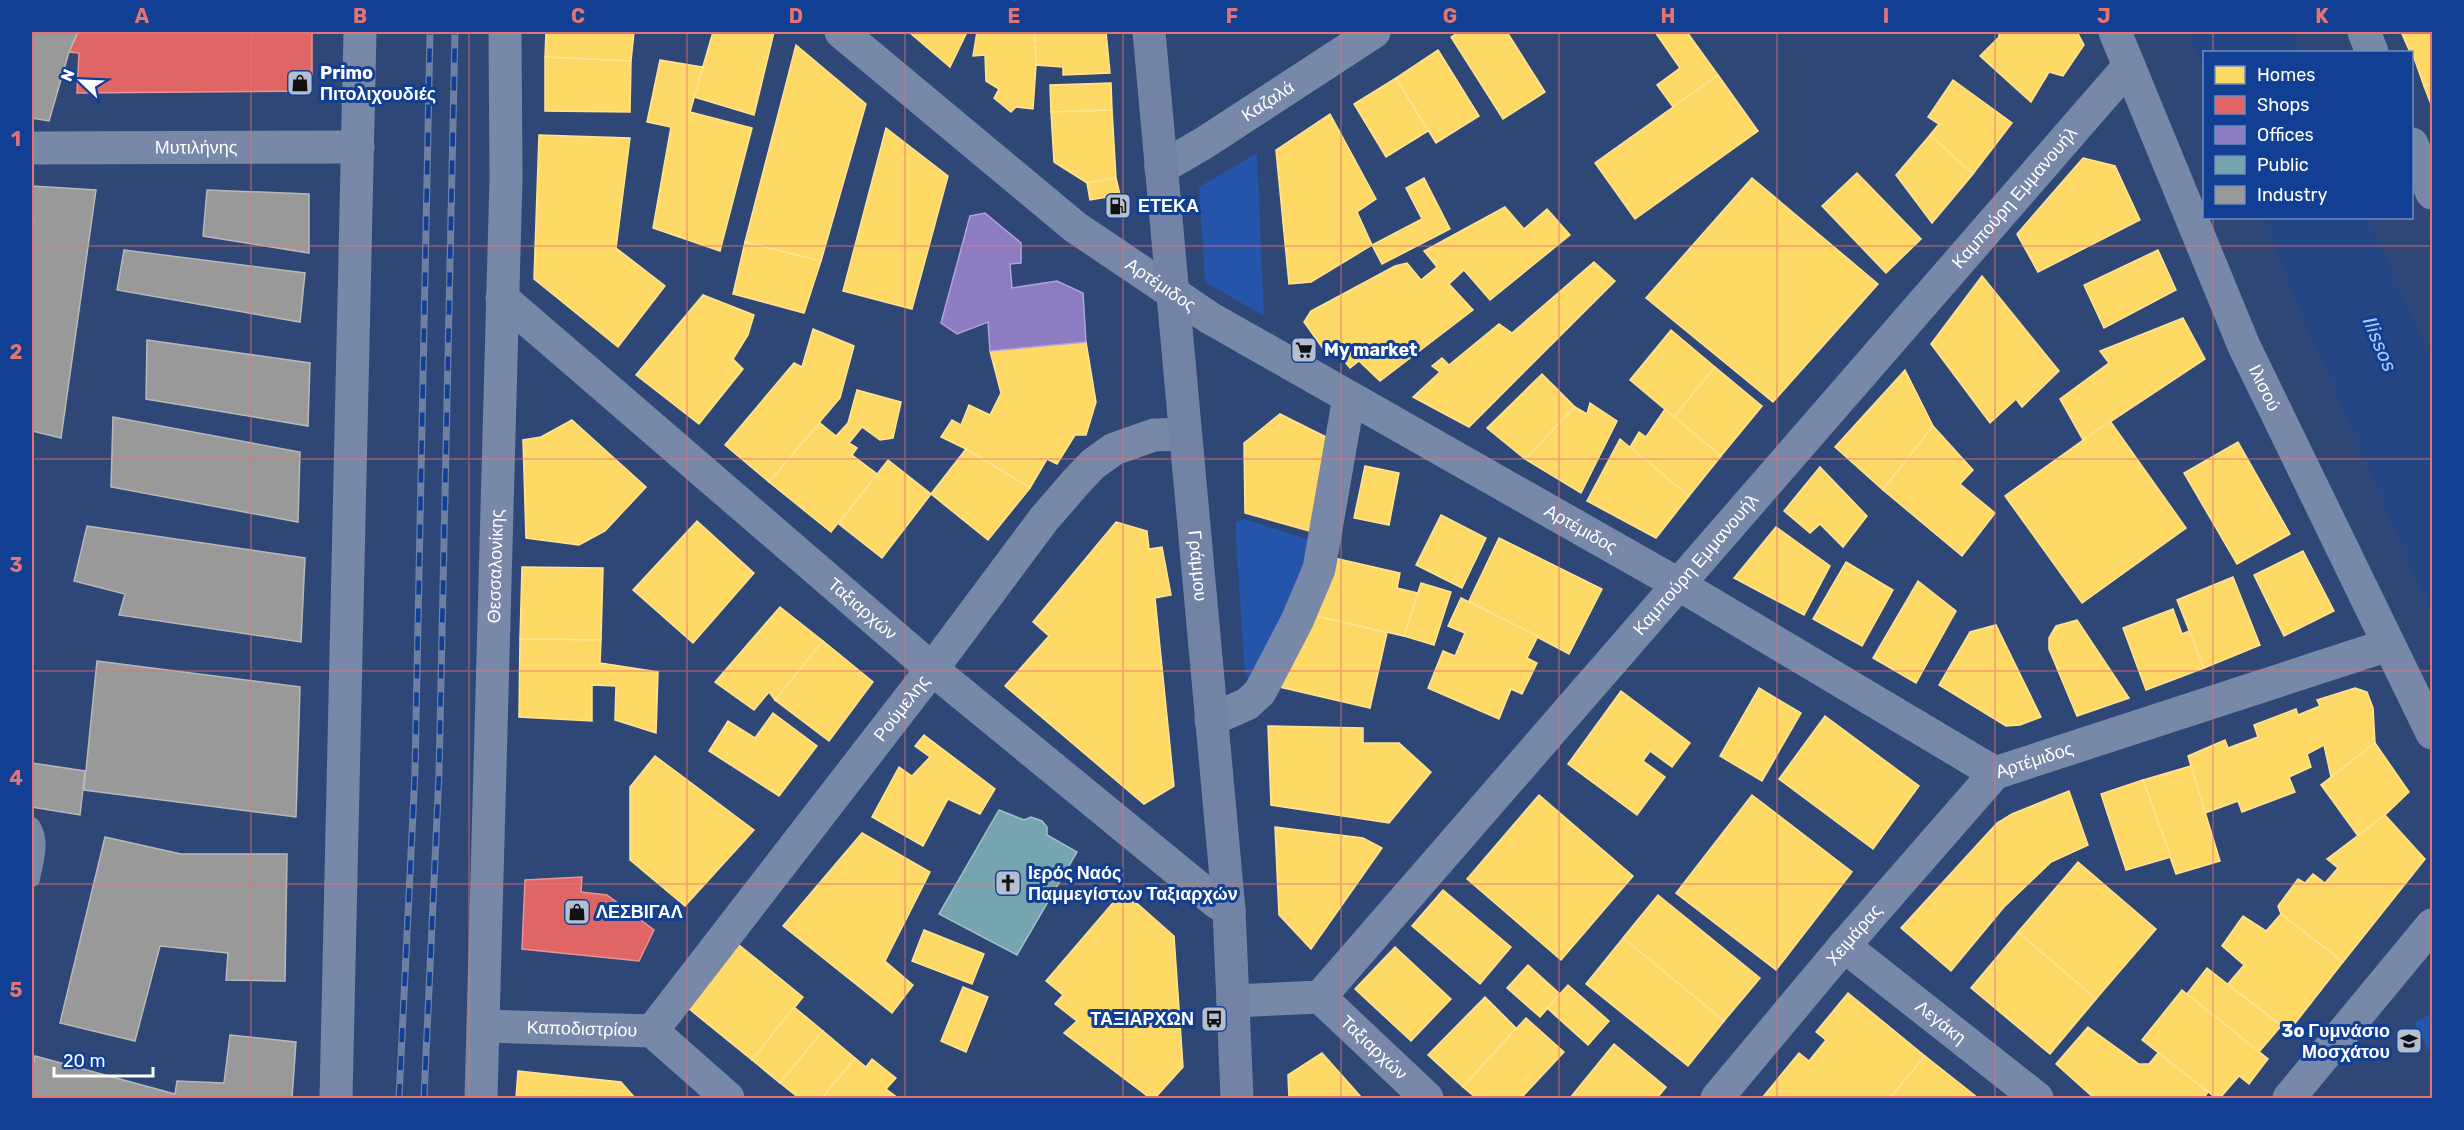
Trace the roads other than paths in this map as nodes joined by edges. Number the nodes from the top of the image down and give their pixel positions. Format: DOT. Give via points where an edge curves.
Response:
graph roads {
  1 [pos="360,32"];
  2 [pos="506,32"];
  3 [pos="841,32"];
  4 [pos="1149,32"];
  5 [pos="1374,32"];
  6 [pos="2115,32"];
  7 [pos="2364,32"];
  8 [pos="2372,51"];
  9 [pos="2129,66"];
  10 [pos="2413,146"];
  11 [pos="358,147"];
  12 [pos="32,148"];
  13 [pos="1161,168"];
  14 [pos="2433,193"];
  15 [pos="1172,292"];
  16 [pos="502,298"];
  17 [pos="1349,397"];
  18 [pos="1184,434"];
  19 [pos="1678,584"];
  20 [pos="2388,645"];
  21 [pos="932,669"];
  22 [pos="1211,720"];
  23 [pos="2433,733"];
  24 [pos="1995,773"];
  25 [pos="32,825"];
  26 [pos="32,879"];
  27 [pos="1229,910"];
  28 [pos="2433,925"];
  29 [pos="1844,946"];
  30 [pos="1320,997"];
  31 [pos="1233,1001"];
  32 [pos="483,1026"];
  33 [pos="652,1031"];
  34 [pos="1232,1095"];
  35 [pos="336,1098"];
  36 [pos="481,1098"];
  37 [pos="728,1098"];
  38 [pos="1427,1098"];
  39 [pos="1717,1098"];
  40 [pos="2037,1098"];
  41 [pos="2289,1098"];
  1 -- 11 [label="street"];
  2 -- 16 [label="street, Θεσσαλονίκης"];
  3 -- 15 [label="street, Αρτέμιδος" via="1075,227"];
  4 -- 13 [label="street, Γράμμου"];
  5 -- 13 [label="street, Καζαλά"];
  6 -- 9 [label="street, Ιλισού"];
  7 -- 8 [label="street"];
  9 -- 19 [label="street, Καμπούρη Εμμανουήλ"];
  9 -- 20 [label="street, Ιλισού" via="2244,346"];
  10 -- 14 [label="street"];
  11 -- 12 [label="street, Μυτιλήνης"];
  11 -- 35 [label="street"];
  13 -- 15 [label="street, Γράμμου"];
  15 -- 17 [label="street, Αρτέμιδος"];
  15 -- 18 [label="street, Γράμμου"];
  16 -- 21 [label="street, Ταξιαρχών"];
  16 -- 32 [label="street, Θεσσαλονίκης"];
  17 -- 19 [label="street, Αρτέμιδος"];
  17 -- 22 [label="street" via="1319,569 1297,621 1260,692 1247,704"];
  18 -- 21 [label="street, Ρούμελης" via="1154,435 1133,441 1113,448 1093,464 1044,519"];
  18 -- 22 [label="street, Γράμμου"];
  19 -- 24 [label="street, Αρτέμιδος"];
  19 -- 30 [label="street, Καμπούρη Εμμανουήλ"];
  20 -- 23 [label="street, Ιλισού"];
  20 -- 24 [label="street, Αρτέμιδος"];
  21 -- 27 [label="street, Ταξιαρχών"];
  21 -- 33 [label="street, Ρούμελης"];
  22 -- 27 [label="street, Γράμμου"];
  24 -- 29 [label="street, Χειμάρας"];
  25 -- 26 [label="lane" via="38,846"];
  27 -- 31 [label="street, Γράμμου"];
  28 -- 41 [label="street"];
  29 -- 39 [label="street, Χειμάρας"];
  29 -- 40 [label="street, Λεγάκη"];
  30 -- 31 [label="street"];
  30 -- 38 [label="street, Ταξιαρχών"];
  31 -- 34 [label="street, Γράμμου"];
  32 -- 33 [label="street, Καποδιστρίου"];
  32 -- 36 [label="street, Θεσσαλονίκης"];
  33 -- 37 [label="street, Καποδιστρίου"];
}
